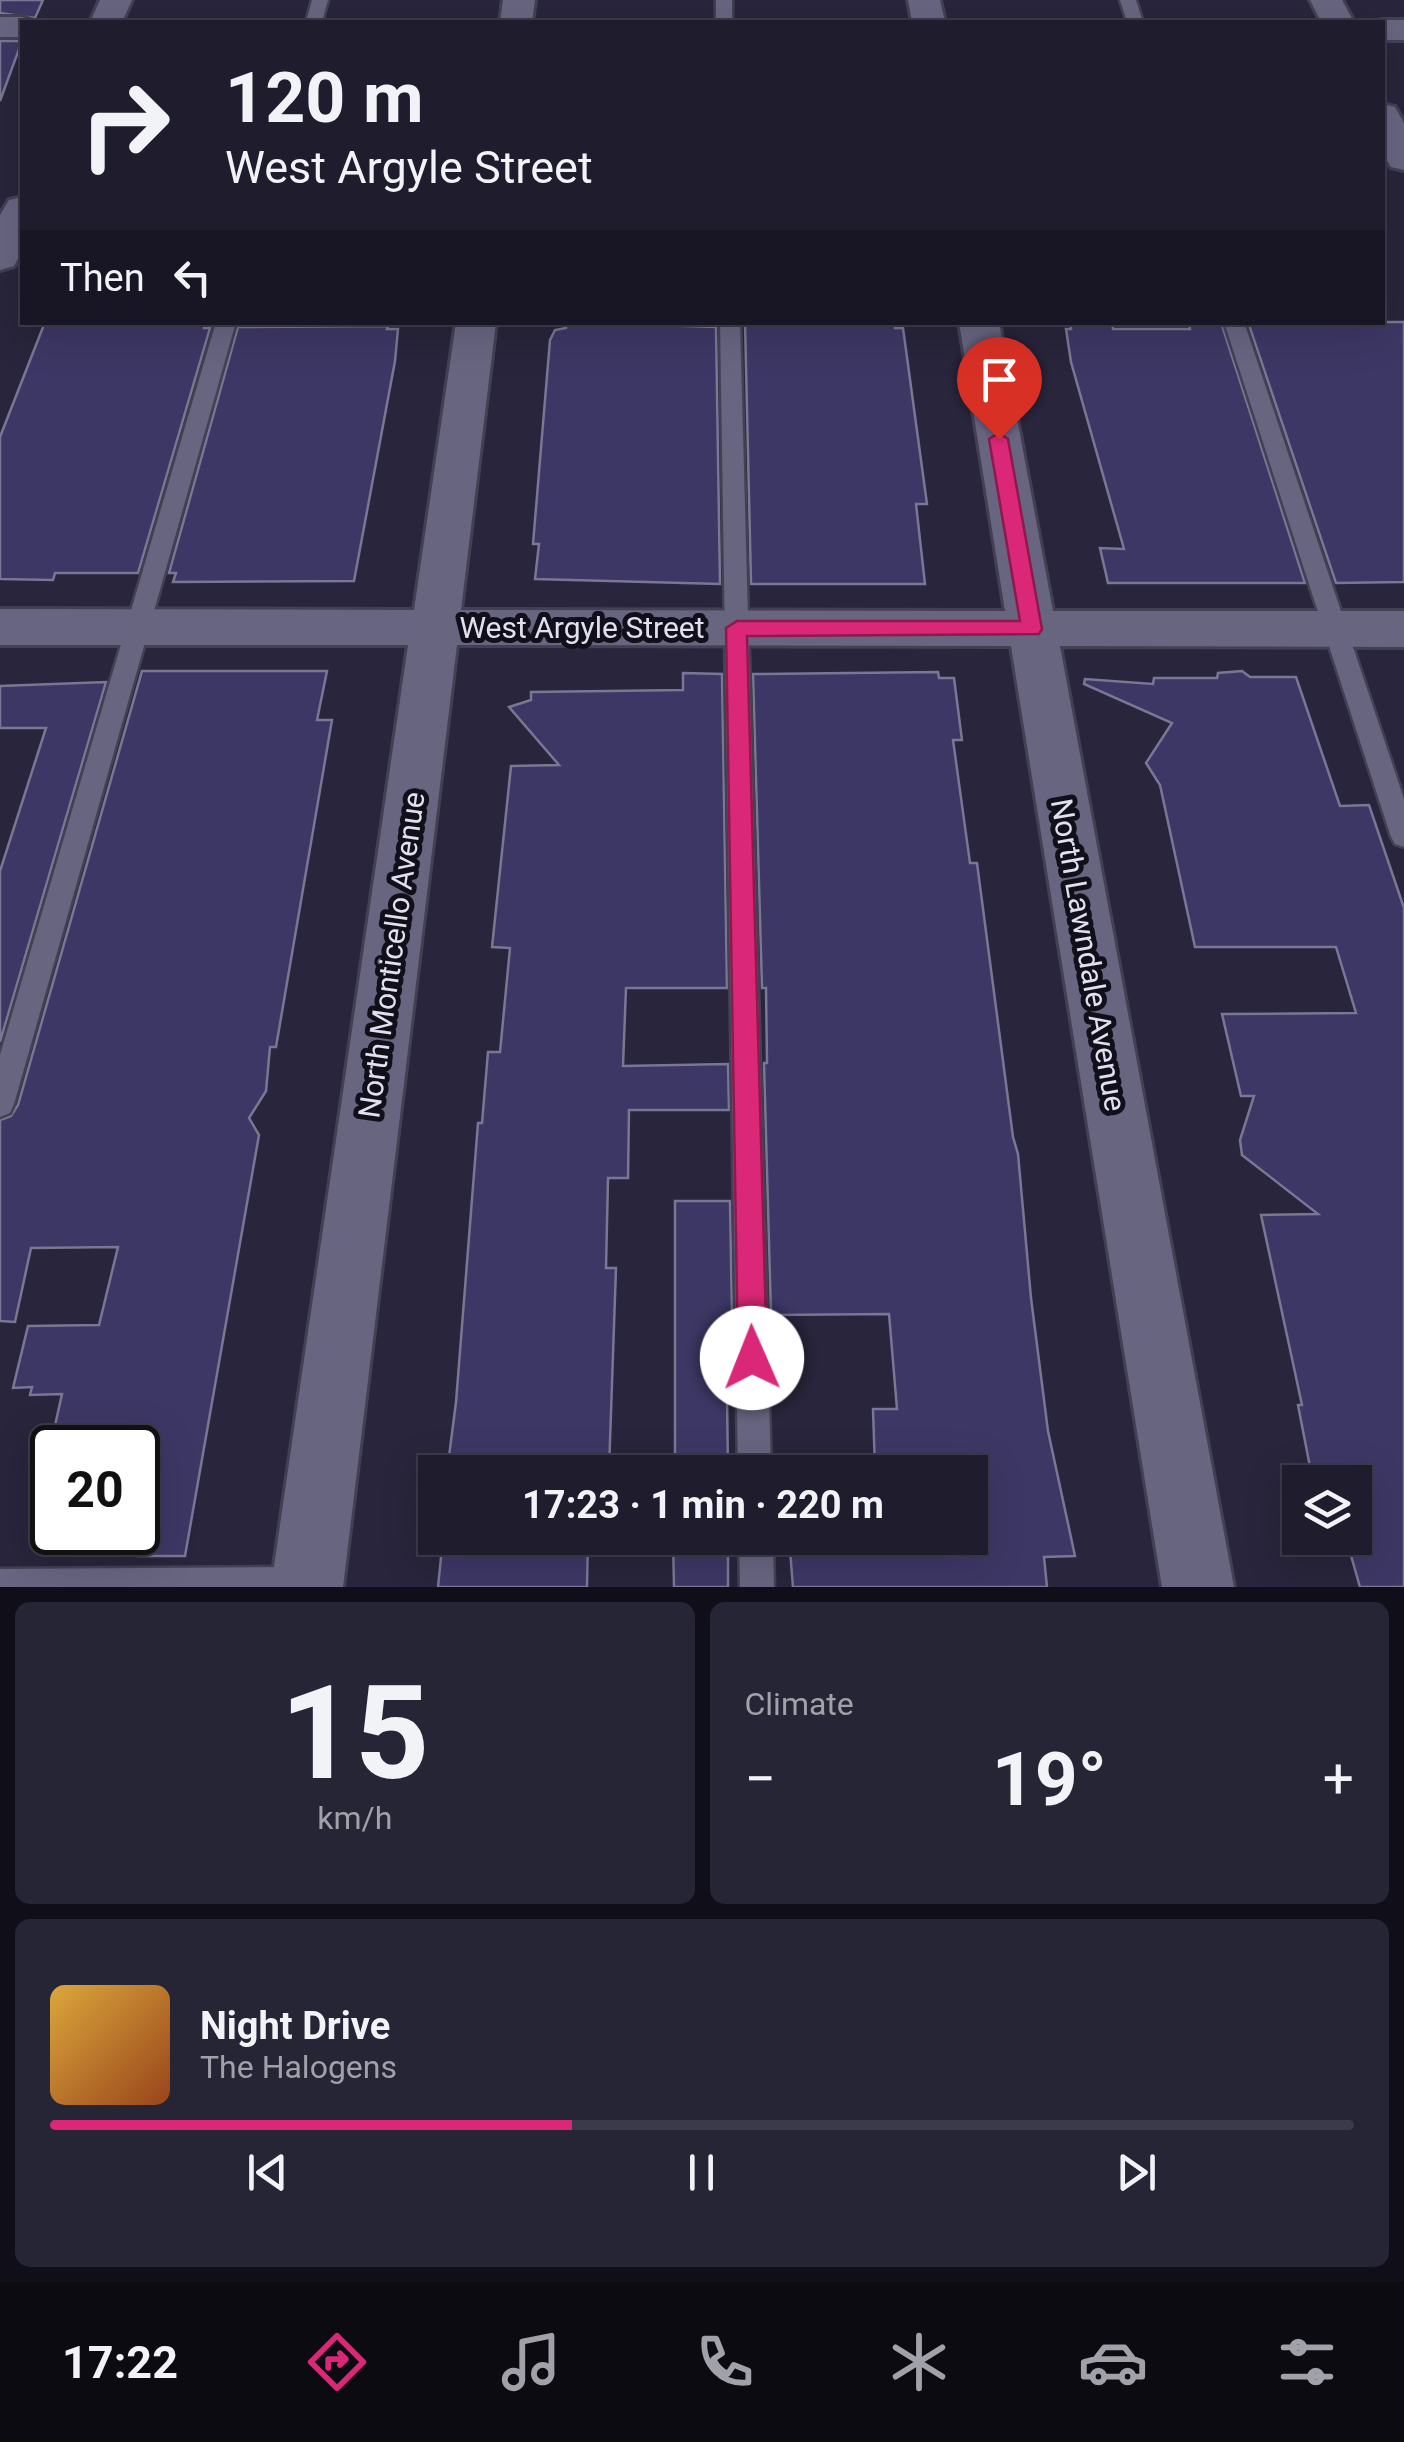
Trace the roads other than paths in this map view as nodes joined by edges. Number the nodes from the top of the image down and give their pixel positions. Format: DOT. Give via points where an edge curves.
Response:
graph roads {
  1 [pos="1385,121"];
  2 [pos="1404,159"];
  3 [pos="20,213"];
  4 [pos="0,258"];
  5 [pos="225,325"];
  6 [pos="476,325"];
  7 [pos="730,325"];
  8 [pos="980,325"];
  9 [pos="1235,325"];
  10 [pos="0,627"];
  11 [pos="138,627"];
  12 [pos="436,628"];
  13 [pos="737,628"];
  14 [pos="1031,629"];
  15 [pos="1336,629"];
  16 [pos="1404,630"];
  17 [pos="1404,837"];
  18 [pos="0,1104"];
  19 [pos="755,1455"];
  20 [pos="757,1555"];
  21 [pos="0,1586"];
  22 [pos="307,1586"];
  23 [pos="758,1587"];
  24 [pos="1198,1587"];
  1 -- 2 [label="street"];
  3 -- 4 [label="street"];
  5 -- 11 [label="lane"];
  6 -- 12 [label="street, North Monticello Avenue"];
  7 -- 13 [label="lane"];
  8 -- 14 [label="street, North Lawndale Avenue"];
  9 -- 15 [label="lane"];
  10 -- 11 [label="street, West Argyle Street"];
  11 -- 12 [label="street, West Argyle Street"];
  11 -- 18 [label="lane"];
  12 -- 13 [label="street, West Argyle Street"];
  12 -- 22 [label="street, North Monticello Avenue"];
  13 -- 14 [label="street, West Argyle Street"];
  13 -- 19 [label="lane"];
  14 -- 15 [label="street, West Argyle Street"];
  14 -- 24 [label="street, North Lawndale Avenue"];
  15 -- 16 [label="street, West Argyle Street"];
  15 -- 17 [label="lane"];
  20 -- 23 [label="lane"];
  21 -- 22 [label="lane"];
}
